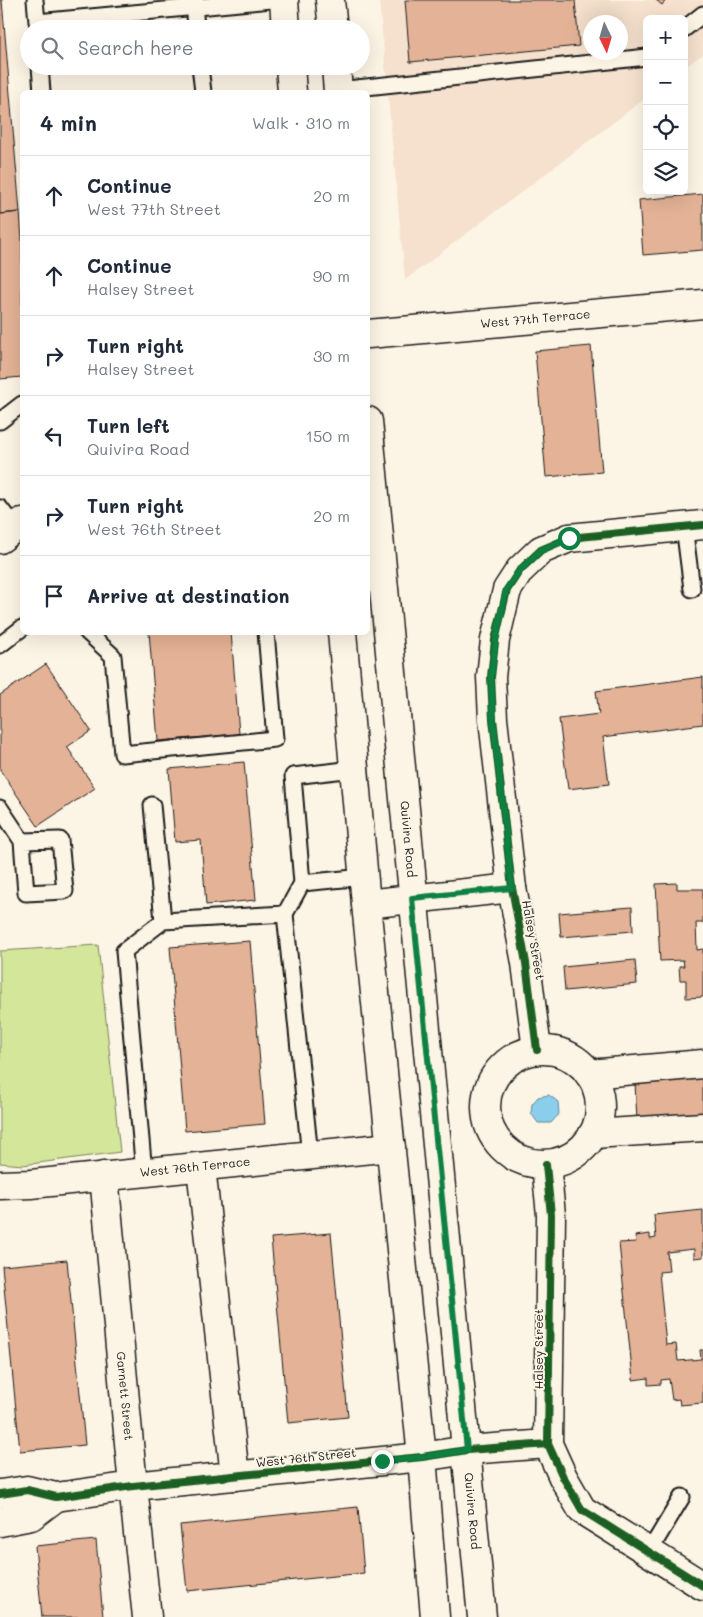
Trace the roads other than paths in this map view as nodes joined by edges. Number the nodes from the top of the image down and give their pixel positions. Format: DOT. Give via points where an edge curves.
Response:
graph roads {
  1 [pos="35,0"];
  2 [pos="271,0"];
  3 [pos="284,0"];
  4 [pos="330,0"];
  5 [pos="194,3"];
  6 [pos="703,14"];
  7 [pos="37,20"];
  8 [pos="73,20"];
  9 [pos="195,20"];
  10 [pos="285,20"];
  11 [pos="332,20"];
  12 [pos="688,26"];
  13 [pos="643,57"];
  14 [pos="41,75"];
  15 [pos="201,75"];
  16 [pos="291,75"];
  17 [pos="337,83"];
  18 [pos="42,90"];
  19 [pos="203,90"];
  20 [pos="292,90"];
  21 [pos="703,304"];
  22 [pos="370,334"];
  23 [pos="20,406"];
  24 [pos="0,421"];
  25 [pos="370,443"];
  26 [pos="694,525"];
  27 [pos="692,589"];
  28 [pos="20,630"];
  29 [pos="91,635"];
  30 [pos="266,635"];
  31 [pos="342,635"];
  32 [pos="0,645"];
  33 [pos="354,769"];
  34 [pos="152,805"];
  35 [pos="0,808"];
  36 [pos="22,841"];
  37 [pos="302,883"];
  38 [pos="512,888"];
  39 [pos="365,890"];
  40 [pos="412,898"];
  41 [pos="285,914"];
  42 [pos="163,922"];
  43 [pos="537,1050"];
  44 [pos="703,1064"];
  45 [pos="590,1074"];
  46 [pos="703,1126"];
  47 [pos="593,1134"];
  48 [pos="391,1147"];
  49 [pos="310,1156"];
  50 [pos="546,1164"];
  51 [pos="201,1167"];
  52 [pos="144,1173"];
  53 [pos="104,1176"];
  54 [pos="0,1185"];
  55 [pos="548,1444"];
  56 [pos="467,1450"];
  57 [pos="422,1457"];
  58 [pos="235,1476"];
  59 [pos="133,1486"];
  60 [pos="0,1494"];
  61 [pos="56,1496"];
  62 [pos="682,1497"];
  63 [pos="0,1522"];
  64 [pos="649,1552"];
  65 [pos="703,1586"];
  66 [pos="147,1617"];
  67 [pos="435,1617"];
  68 [pos="482,1617"];
  1 -- 7 [label="lane"];
  2 -- 5 [label="lane"];
  3 -- 10 [label="street"];
  4 -- 11 [label="street"];
  5 -- 8 [label="lane"];
  5 -- 9 [label="lane"];
  6 -- 12 [label="lane"];
  13 -- 17 [label="lane"];
  14 -- 18 [label="lane"];
  15 -- 19 [label="lane"];
  16 -- 20 [label="street"];
  21 -- 22 [label="street, West 77th Terrace"];
  23 -- 24 [label="lane"];
  25 -- 40 [label="street, Quivira Road"];
  26 -- 27 [label="lane"];
  26 -- 38 [label="street, Halsey Street" via="569,538 541,550 520,570 506,590 491,677"];
  28 -- 32 [label="lane"];
  29 -- 30 [label="lane" via="113,656 122,754 275,739"];
  31 -- 33 [label="street"];
  33 -- 37 [label="lane" via="293,776"];
  33 -- 39 [label="street"];
  34 -- 42 [label="lane"];
  35 -- 36 [label="lane"];
  37 -- 39 [label="lane"];
  37 -- 41 [label="lane"];
  38 -- 40 [label="street, Halsey Street"];
  38 -- 43 [label="street, Halsey Street"];
  39 -- 40 [label="street, Halsey Street"];
  39 -- 48 [label="street"];
  40 -- 56 [label="street, Quivira Road"];
  41 -- 42 [label="lane"];
  41 -- 49 [label="lane"];
  42 -- 52 [label="lane" via="124,950"];
  43 -- 45 [label="street" via="557,1052 575,1060"];
  43 -- 50 [label="street" via="518,1056 502,1067 491,1083 485,1102 487,1122 495,1140 509,1154 527,1163"];
  44 -- 45 [label="street"];
  45 -- 47 [label="street" via="600,1106"];
  46 -- 47 [label="street"];
  47 -- 50 [label="street" via="579,1152 564,1161"];
  48 -- 49 [label="street, West 76th Terrace"];
  48 -- 57 [label="street"];
  49 -- 51 [label="street, West 76th Terrace"];
  50 -- 55 [label="street, Halsey Street" via="551,1215"];
  51 -- 52 [label="street, West 76th Terrace"];
  51 -- 58 [label="street"];
  52 -- 53 [label="street, West 76th Terrace"];
  53 -- 54 [label="street, West 76th Terrace"];
  53 -- 59 [label="street, Garnett Street"];
  55 -- 56 [label="street, West 76th Street"];
  55 -- 64 [label="street" via="582,1510"];
  56 -- 57 [label="street, West 76th Street"];
  56 -- 68 [label="street, Quivira Road"];
  57 -- 58 [label="street, West 76th Street"];
  57 -- 67 [label="street"];
  58 -- 59 [label="street, West 76th Street"];
  59 -- 61 [label="street, West 76th Street"];
  59 -- 66 [label="street, Garnett Street"];
  60 -- 61 [label="street, West 76th Street" via="27,1490"];
  61 -- 63 [label="street" via="31,1516"];
  62 -- 64 [label="lane"];
  64 -- 65 [label="street"];
}
